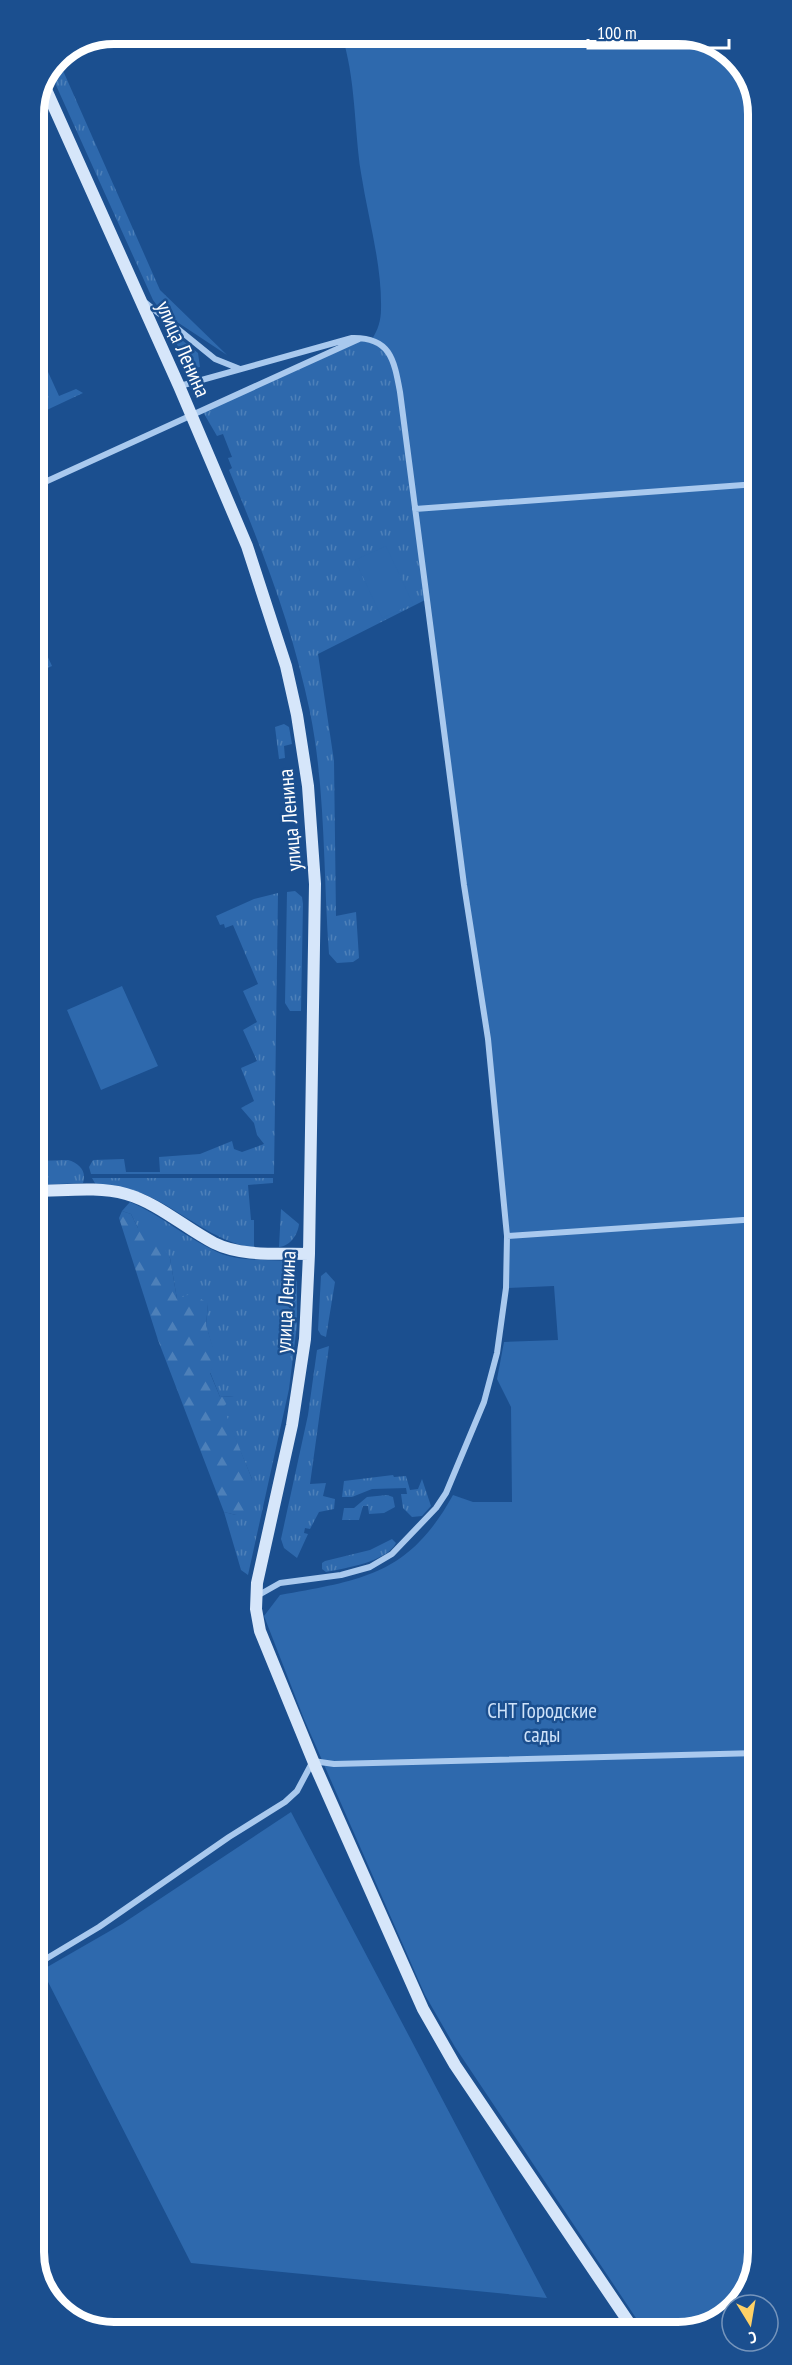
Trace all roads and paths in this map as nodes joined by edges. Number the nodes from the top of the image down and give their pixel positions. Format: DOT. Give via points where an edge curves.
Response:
graph roads {
  1 [pos="47,92"];
  2 [pos="139,298"];
  3 [pos="363,338"];
  4 [pos="241,369"];
  5 [pos="179,386"];
  6 [pos="192,417"];
  7 [pos="43,483"];
  8 [pos="748,485"];
  9 [pos="415,509"];
  10 [pos="43,1191"];
  11 [pos="748,1220"];
  12 [pos="507,1236"];
  13 [pos="309,1254"];
  14 [pos="257,1596"];
  15 [pos="748,1752"];
  16 [pos="313,1761"];
  17 [pos="44,1960"];
  18 [pos="629,2322"];
  1 -- 2 [label="main road, улица Ленина"];
  2 -- 4 [label="street" via="215,358"];
  2 -- 5 [label="main road, улица Ленина"];
  3 -- 4 [label="street"];
  3 -- 6 [label="street"];
  3 -- 9 [label="street" via="372,339 389,352 394,364"];
  4 -- 5 [label="street"];
  5 -- 6 [label="main road, улица Ленина"];
  6 -- 7 [label="street"];
  6 -- 13 [label="main road, улица Ленина" via="247,546 272,618 297,715 308,786 315,884"];
  8 -- 9 [label="street"];
  9 -- 12 [label="street" via="464,885 481,983"];
  10 -- 13 [label="main road" via="126,1194 172,1216 216,1244 251,1252"];
  11 -- 12 [label="street"];
  12 -- 14 [label="street" via="506,1288 497,1353 466,1448 436,1508 392,1554 370,1567 280,1583"];
  13 -- 14 [label="main road, улица Ленина" via="303,1364"];
  14 -- 16 [label="main road, улица Ленина" via="262,1641"];
  15 -- 16 [label="street" via="334,1764"];
  16 -- 17 [label="street" via="297,1791 285,1802"];
  16 -- 18 [label="main road, улица Ленина" via="423,2009 454,2065"];
}
